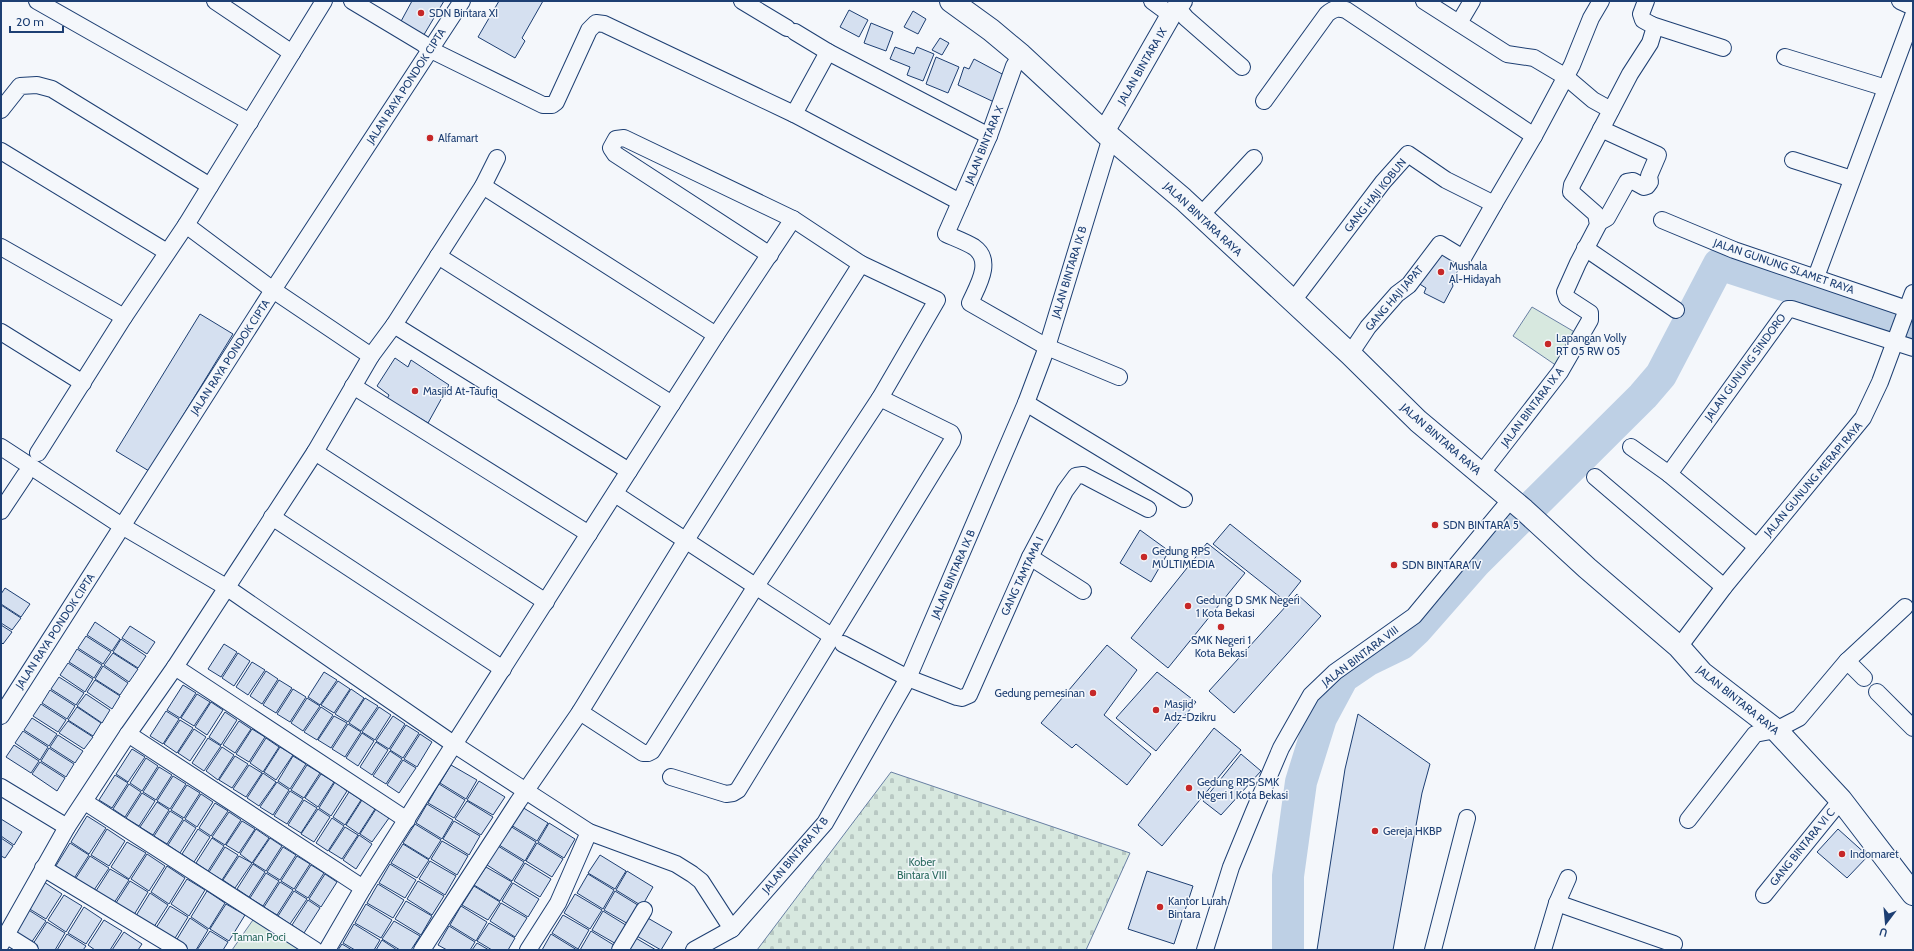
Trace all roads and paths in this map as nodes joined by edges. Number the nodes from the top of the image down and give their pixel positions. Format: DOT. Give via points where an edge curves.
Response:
graph roads {
  1 [pos="37,1"];
  2 [pos="215,1"];
  3 [pos="324,1"];
  4 [pos="352,1"];
  5 [pos="462,1"];
  6 [pos="742,1"];
  7 [pos="951,1"];
  8 [pos="1152,1"];
  9 [pos="1424,1"];
  10 [pos="1472,1"];
  11 [pos="1601,1"];
  12 [pos="1646,1"];
  13 [pos="1900,1"];
  14 [pos="1913,7"];
  15 [pos="1177,8"];
  16 [pos="1913,16"];
  17 [pos="1459,23"];
  18 [pos="1652,25"];
  19 [pos="1723,48"];
  20 [pos="430,50"];
  21 [pos="828,52"];
  22 [pos="292,53"];
  23 [pos="1021,55"];
  24 [pos="1785,57"];
  25 [pos="1242,67"];
  26 [pos="1566,78"];
  27 [pos="1886,88"];
  28 [pos="1264,101"];
  29 [pos="1,110"];
  30 [pos="1611,110"];
  31 [pos="794,114"];
  32 [pos="250,122"];
  33 [pos="1601,129"];
  34 [pos="1108,135"];
  35 [pos="989,136"];
  36 [pos="1534,136"];
  37 [pos="1,151"];
  38 [pos="497,158"];
  39 [pos="1254,158"];
  40 [pos="1793,160"];
  41 [pos="1852,179"];
  42 [pos="210,186"];
  43 [pos="483,186"];
  44 [pos="960,202"];
  45 [pos="1492,207"];
  46 [pos="1201,216"];
  47 [pos="793,219"];
  48 [pos="1662,220"];
  49 [pos="1598,223"];
  50 [pos="186,225"];
  51 [pos="1,248"];
  52 [pos="1585,248"];
  53 [pos="167,252"];
  54 [pos="770,255"];
  55 [pos="438,256"];
  56 [pos="860,264"];
  57 [pos="1816,277"];
  58 [pos="273,290"];
  59 [pos="1913,293"];
  60 [pos="1292,302"];
  61 [pos="1676,310"];
  62 [pos="1908,312"];
  63 [pos="124,317"];
  64 [pos="394,325"];
  65 [pos="1,332"];
  66 [pos="716,335"];
  67 [pos="1896,341"];
  68 [pos="1047,347"];
  69 [pos="1913,348"];
  70 [pos="1350,354"];
  71 [pos="371,356"];
  72 [pos="1119,377"];
  73 [pos="83,383"];
  74 [pos="353,386"];
  75 [pos="880,398"];
  76 [pos="1026,403"];
  77 [pos="672,404"];
  78 [pos="1,447"];
  79 [pos="1631,447"];
  80 [pos="315,452"];
  81 [pos="38,453"];
  82 [pos="629,471"];
  83 [pos="1481,474"];
  84 [pos="1669,474"];
  85 [pos="25,475"];
  86 [pos="1596,477"];
  87 [pos="615,494"];
  88 [pos="1184,499"];
  89 [pos="1517,504"];
  90 [pos="1148,509"];
  91 [pos="1,511"];
  92 [pos="272,516"];
  93 [pos="122,526"];
  94 [pos="589,534"];
  95 [pos="686,540"];
  96 [pos="1757,547"];
  97 [pos="1030,557"];
  98 [pos="756,586"];
  99 [pos="226,587"];
  100 [pos="1724,587"];
  101 [pos="1083,591"];
  102 [pos="546,602"];
  103 [pos="1905,607"];
  104 [pos="838,640"];
  105 [pos="1679,647"];
  106 [pos="1846,661"];
  107 [pos="175,667"];
  108 [pos="503,669"];
  109 [pos="908,678"];
  110 [pos="1864,678"];
  111 [pos="1877,692"];
  112 [pos="580,712"];
  113 [pos="1,716"];
  114 [pos="1913,728"];
  115 [pos="1776,730"];
  116 [pos="128,734"];
  117 [pos="455,745"];
  118 [pos="671,777"];
  119 [pos="1,787"];
  120 [pos="526,792"];
  121 [pos="1841,800"];
  122 [pos="85,802"];
  123 [pos="1468,818"];
  124 [pos="407,820"];
  125 [pos="1688,820"];
  126 [pos="68,827"];
  127 [pos="589,832"];
  128 [pos="43,868"];
  129 [pos="1568,878"];
  130 [pos="363,888"];
  131 [pos="1913,894"];
  132 [pos="1764,895"];
  133 [pos="1557,903"];
  134 [pos="644,910"];
  135 [pos="732,929"];
  136 [pos="4,939"];
  137 [pos="1674,944"];
  138 [pos="30,950"];
  139 [pos="178,950"];
  140 [pos="315,950"];
  141 [pos="327,950"];
  142 [pos="422,950"];
  143 [pos="528,950"];
  144 [pos="620,950"];
  145 [pos="694,950"];
  146 [pos="1205,950"];
  147 [pos="1434,950"];
  148 [pos="1543,950"];
  1 -- 32 [label="street"];
  2 -- 22 [label="street"];
  3 -- 22 [label="street"];
  4 -- 20 [label="street"];
  5 -- 20 [label="street, JALAN RAYA PONDOK CIPTA"];
  6 -- 21 [label="street"];
  7 -- 23 [label="main road, JALAN BINTARA RAYA"];
  8 -- 15 [label="street"];
  9 -- 17 [label="street"];
  10 -- 17 [label="street"];
  11 -- 26 [label="street" via="1591,18"];
  12 -- 18 [label="street" via="1641,14"];
  13 -- 14 [label="street"];
  15 -- 25 [label="street"];
  15 -- 34 [label="street, JALAN BINTARA IX"];
  16 -- 27 [label="street"];
  17 -- 26 [label="street" via="1507,54 1534,58"];
  18 -- 19 [label="street"];
  18 -- 30 [label="street" via="1654,30 1650,43"];
  20 -- 31 [label="street" via="548,106 556,102 589,30 593,25 600,23"];
  20 -- 58 [label="street, JALAN RAYA PONDOK CIPTA"];
  21 -- 31 [label="street"];
  21 -- 35 [label="street"];
  22 -- 32 [label="street"];
  23 -- 34 [label="main road, JALAN BINTARA RAYA"];
  23 -- 35 [label="street, JALAN BINTARA X" via="1014,66"];
  24 -- 27 [label="street"];
  26 -- 30 [label="street" via="1593,100"];
  26 -- 36 [label="street"];
  27 -- 41 [label="street"];
  28 -- 36 [label="street" via="1327,14 1338,8 1346,10"];
  29 -- 42 [label="street" via="20,86 37,85 52,89"];
  30 -- 33 [label="street"];
  31 -- 44 [label="street"];
  32 -- 42 [label="street"];
  33 -- 49 [label="street" via="1572,185 1571,192 1596,214"];
  33 -- 49 [label="street, JALAN BINTARA IX A" via="1658,154 1647,186 1633,181 1627,182 1607,218"];
  34 -- 46 [label="main road, JALAN BINTARA RAYA"];
  34 -- 68 [label="street, JALAN BINTARA IX B"];
  35 -- 44 [label="street, JALAN BINTARA X"];
  36 -- 45 [label="street"];
  37 -- 53 [label="street"];
  38 -- 43 [label="street"];
  39 -- 46 [label="street"];
  40 -- 41 [label="street"];
  41 -- 57 [label="street"];
  42 -- 50 [label="street"];
  43 -- 55 [label="street"];
  43 -- 66 [label="street"];
  44 -- 68 [label="street, JALAN BINTARA X" via="946,234 974,247 982,255 984,263 983,272 970,303"];
  45 -- 60 [label="street, GANG HAJI KOBUN" via="1408,154 1383,182"];
  45 -- 70 [label="street, GANG HAJI JAPAT" via="1463,258 1440,244 1409,285 1396,294 1368,327"];
  46 -- 60 [label="main road, JALAN BINTARA RAYA"];
  47 -- 54 [label="street"];
  47 -- 54 [label="street" via="624,138 616,138 611,148 615,154"];
  47 -- 56 [label="street"];
  48 -- 57 [label="street, JALAN GUNUNG SLAMET RAYA" via="1734,250"];
  49 -- 52 [label="street, JALAN BINTARA IX A"];
  50 -- 53 [label="street"];
  50 -- 58 [label="street"];
  51 -- 63 [label="street"];
  52 -- 61 [label="street"];
  52 -- 83 [label="street, JALAN BINTARA IX A" via="1565,292 1567,298 1590,313 1590,320 1560,372"];
  53 -- 63 [label="street"];
  54 -- 66 [label="street"];
  55 -- 64 [label="street"];
  55 -- 77 [label="street"];
  56 -- 75 [label="street" via="937,300"];
  56 -- 95 [label="street"];
  57 -- 62 [label="street, JALAN GUNUNG SLAMET RAYA"];
  58 -- 71 [label="street"];
  58 -- 93 [label="street, JALAN RAYA PONDOK CIPTA"];
  59 -- 62 [label="street, JALAN GUNUNG MERAPI RAYA"];
  60 -- 70 [label="main road, JALAN BINTARA RAYA"];
  62 -- 67 [label="street, JALAN GUNUNG MERAPI RAYA"];
  63 -- 73 [label="street"];
  64 -- 71 [label="street"];
  64 -- 82 [label="street"];
  65 -- 73 [label="street"];
  66 -- 77 [label="street"];
  67 -- 69 [label="street, JALAN GUNUNG SINDORO"];
  67 -- 84 [label="street, JALAN GUNUNG SINDORO" via="1788,309"];
  67 -- 96 [label="street, JALAN GUNUNG MERAPI RAYA" via="1863,418"];
  68 -- 72 [label="street"];
  68 -- 76 [label="street, JALAN BINTARA IX B"];
  70 -- 83 [label="main road, JALAN BINTARA RAYA" via="1418,421"];
  71 -- 74 [label="street"];
  73 -- 81 [label="street"];
  74 -- 80 [label="street"];
  74 -- 94 [label="street"];
  75 -- 98 [label="street"];
  75 -- 104 [label="street" via="951,433 953,437"];
  76 -- 88 [label="street"];
  76 -- 109 [label="street, JALAN BINTARA IX B"];
  77 -- 82 [label="street"];
  78 -- 93 [label="street"];
  79 -- 84 [label="street"];
  80 -- 92 [label="street"];
  80 -- 102 [label="street"];
  82 -- 87 [label="street"];
  83 -- 89 [label="main road, JALAN BINTARA RAYA"];
  84 -- 96 [label="street"];
  85 -- 91 [label="street"];
  86 -- 100 [label="street"];
  87 -- 94 [label="street"];
  87 -- 95 [label="street"];
  89 -- 105 [label="main road, JALAN BINTARA RAYA"];
  89 -- 146 [label="street, JALAN BINTARA VIII" via="1414,616 1335,672 1311,695 1280,748 1231,867"];
  90 -- 97 [label="street, GANG TAMTAMA I" via="1079,474 1066,491"];
  92 -- 99 [label="street"];
  92 -- 108 [label="street"];
  93 -- 99 [label="street"];
  93 -- 113 [label="street, JALAN RAYA PONDOK CIPTA"];
  94 -- 102 [label="street"];
  95 -- 98 [label="street"];
  95 -- 112 [label="street"];
  96 -- 100 [label="street, JALAN GUNUNG MERAPI RAYA"];
  97 -- 101 [label="street"];
  97 -- 109 [label="street, GANG TAMTAMA I" via="969,695 957,697"];
  98 -- 104 [label="street"];
  98 -- 112 [label="street" via="652,751 643,753"];
  99 -- 107 [label="street"];
  99 -- 117 [label="street"];
  100 -- 105 [label="street, JALAN GUNUNG MERAPI RAYA"];
  102 -- 108 [label="street"];
  103 -- 106 [label="street"];
  104 -- 109 [label="street"];
  104 -- 118 [label="street" via="738,790 726,794"];
  105 -- 115 [label="main road, JALAN BINTARA RAYA" via="1702,674"];
  106 -- 110 [label="street"];
  106 -- 115 [label="street" via="1799,718"];
  107 -- 116 [label="street"];
  107 -- 124 [label="street"];
  108 -- 117 [label="street"];
  109 -- 135 [label="street, JALAN BINTARA IX B" via="825,823"];
  111 -- 114 [label="street"];
  112 -- 120 [label="street"];
  115 -- 121 [label="main road, JALAN BINTARA RAYA"];
  115 -- 125 [label="street" via="1754,734"];
  116 -- 122 [label="street"];
  116 -- 130 [label="street"];
  117 -- 120 [label="street"];
  117 -- 124 [label="street"];
  119 -- 126 [label="street"];
  120 -- 127 [label="street"];
  120 -- 142 [label="street"];
  121 -- 131 [label="main road, JALAN BINTARA RAYA"];
  121 -- 132 [label="street, GANG BINTARA VI C"];
  122 -- 126 [label="street"];
  122 -- 140 [label="street"];
  123 -- 147 [label="street"];
  124 -- 130 [label="street"];
  126 -- 128 [label="street"];
  127 -- 135 [label="street" via="676,864 692,874 702,881"];
  127 -- 143 [label="street" via="558,903"];
  128 -- 136 [label="street"];
  128 -- 139 [label="street"];
  129 -- 133 [label="street"];
  130 -- 141 [label="street"];
  133 -- 137 [label="street"];
  133 -- 148 [label="street"];
  134 -- 144 [label="street"];
  135 -- 145 [label="street, JALAN BINTARA IX B"];
  136 -- 138 [label="street"];
}
